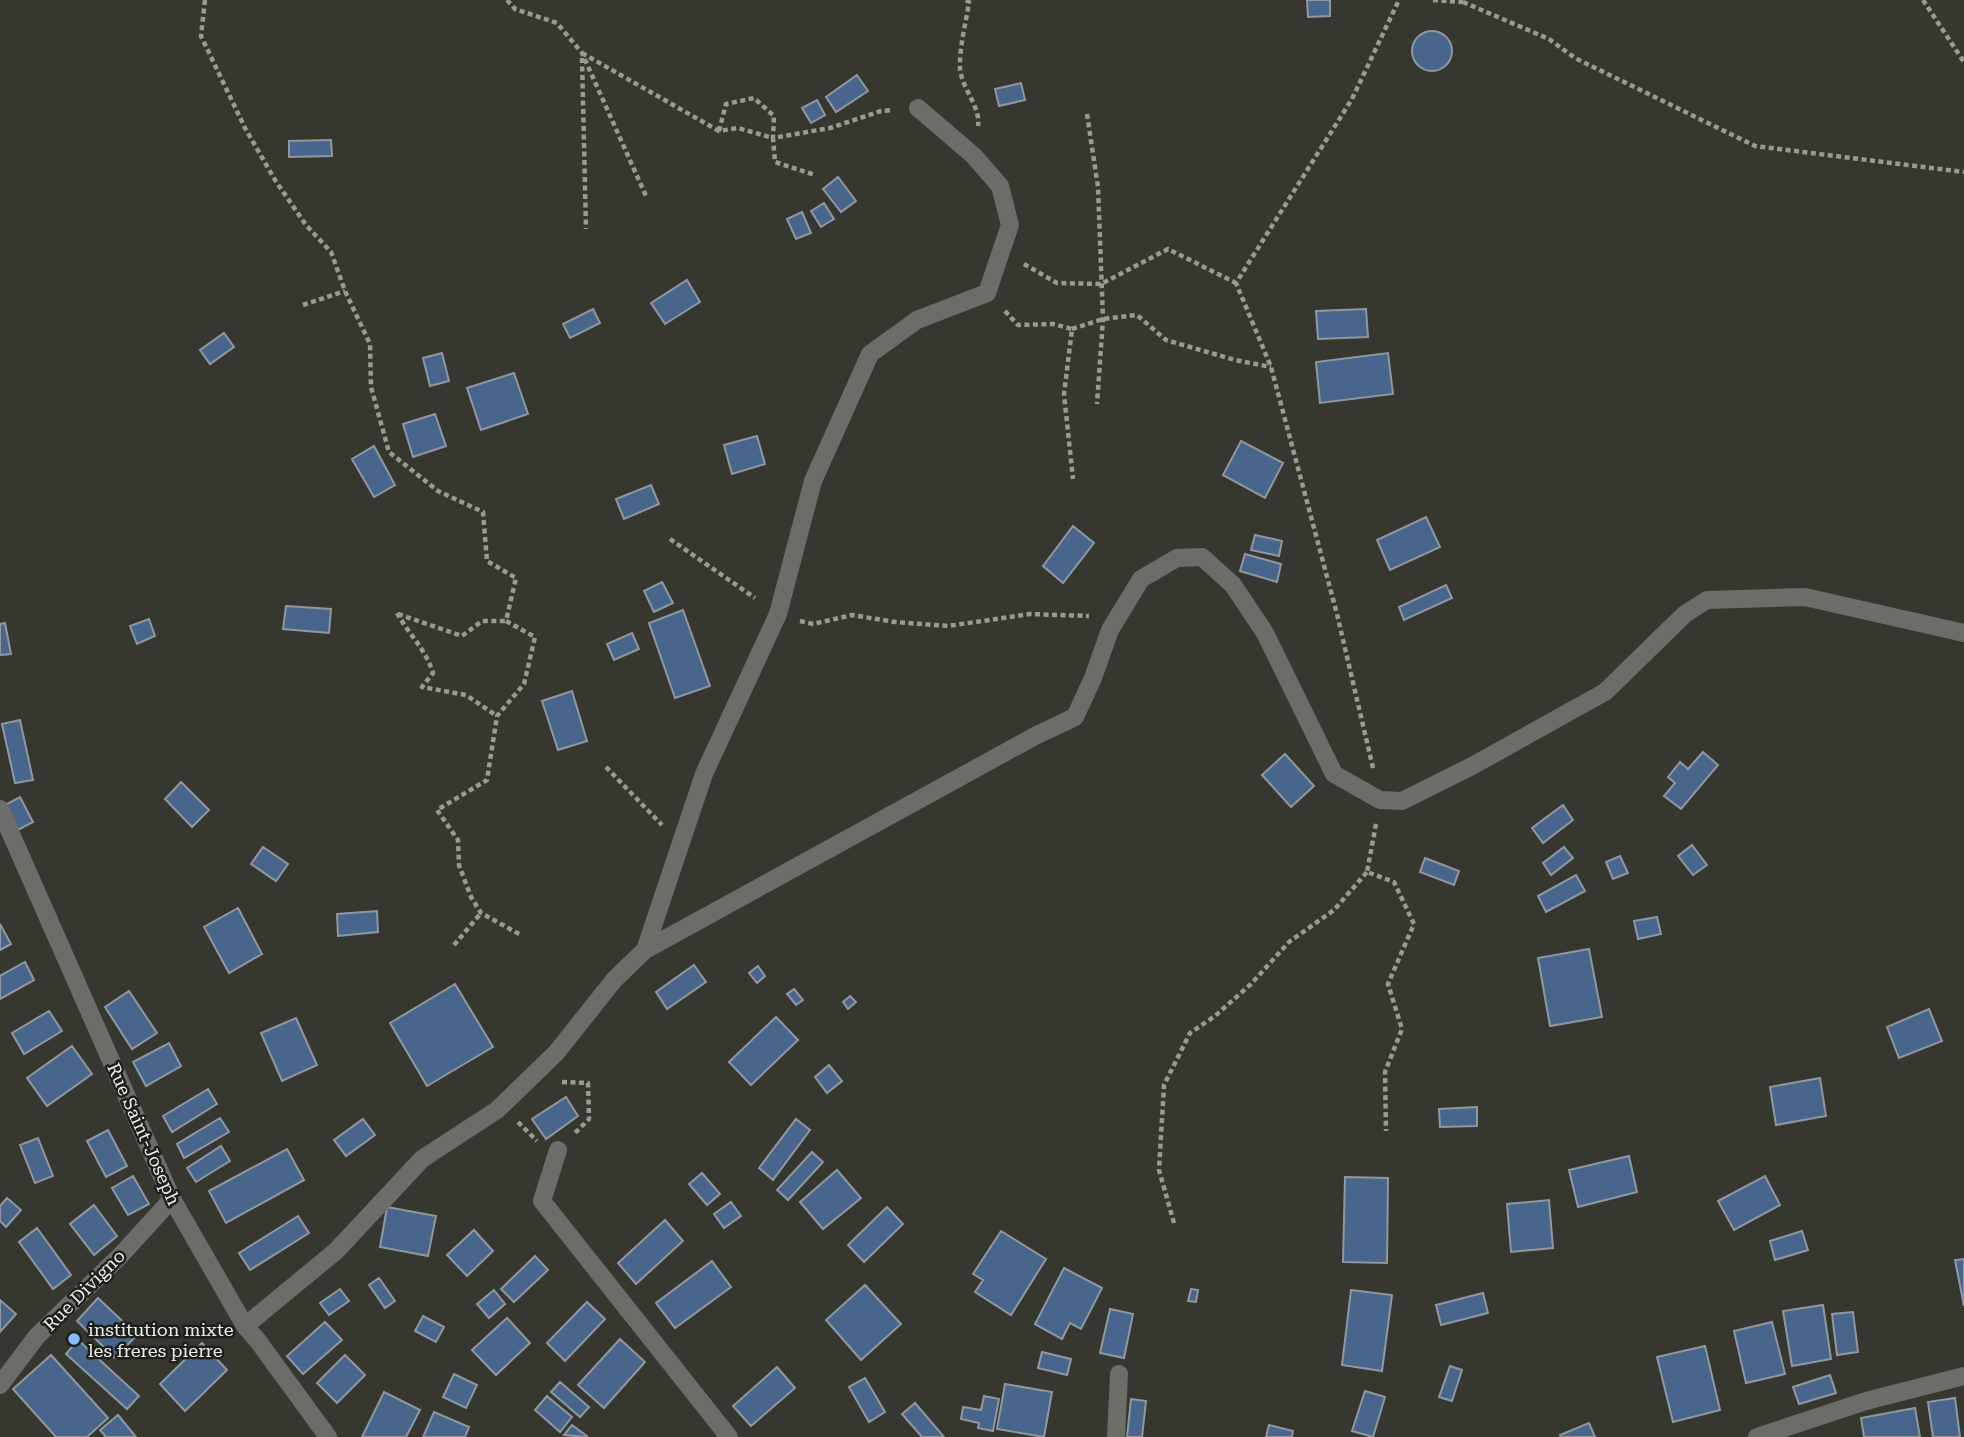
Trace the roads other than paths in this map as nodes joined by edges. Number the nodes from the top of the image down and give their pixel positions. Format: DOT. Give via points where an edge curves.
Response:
graph roads {
  1 [pos="918,108"];
  2 [pos="1964,633"];
  3 [pos="0,809"];
  4 [pos="645,950"];
  5 [pos="558,1150"];
  6 [pos="172,1199"];
  7 [pos="244,1326"];
  8 [pos="1119,1374"];
  9 [pos="1964,1376"];
  10 [pos="0,1385"];
  11 [pos="328,1437"];
  12 [pos="729,1437"];
  13 [pos="1116,1437"];
  14 [pos="1757,1437"];
  1 -- 4 [label="street" via="974,156 1000,186 1010,225 987,293 918,320 870,354 813,481 778,614 704,774"];
  2 -- 4 [label="street" via="1805,597 1707,600 1685,614 1605,692 1402,801 1380,800 1334,775 1265,633 1233,585 1202,557 1177,558 1141,579 1110,629 1075,717"];
  3 -- 6 [label="street, Rue Saint-Joseph"];
  4 -- 7 [label="street" via="555,1053 497,1110 422,1159 336,1251"];
  5 -- 12 [label="street" via="542,1201"];
  6 -- 7 [label="street, Rue Saint-Joseph"];
  6 -- 10 [label="street, Rue Divigno" via="37,1336"];
  7 -- 11 [label="street, Rue Saint-Joseph"];
  8 -- 13 [label="street"];
  9 -- 14 [label="street" via="1866,1401"];
}
